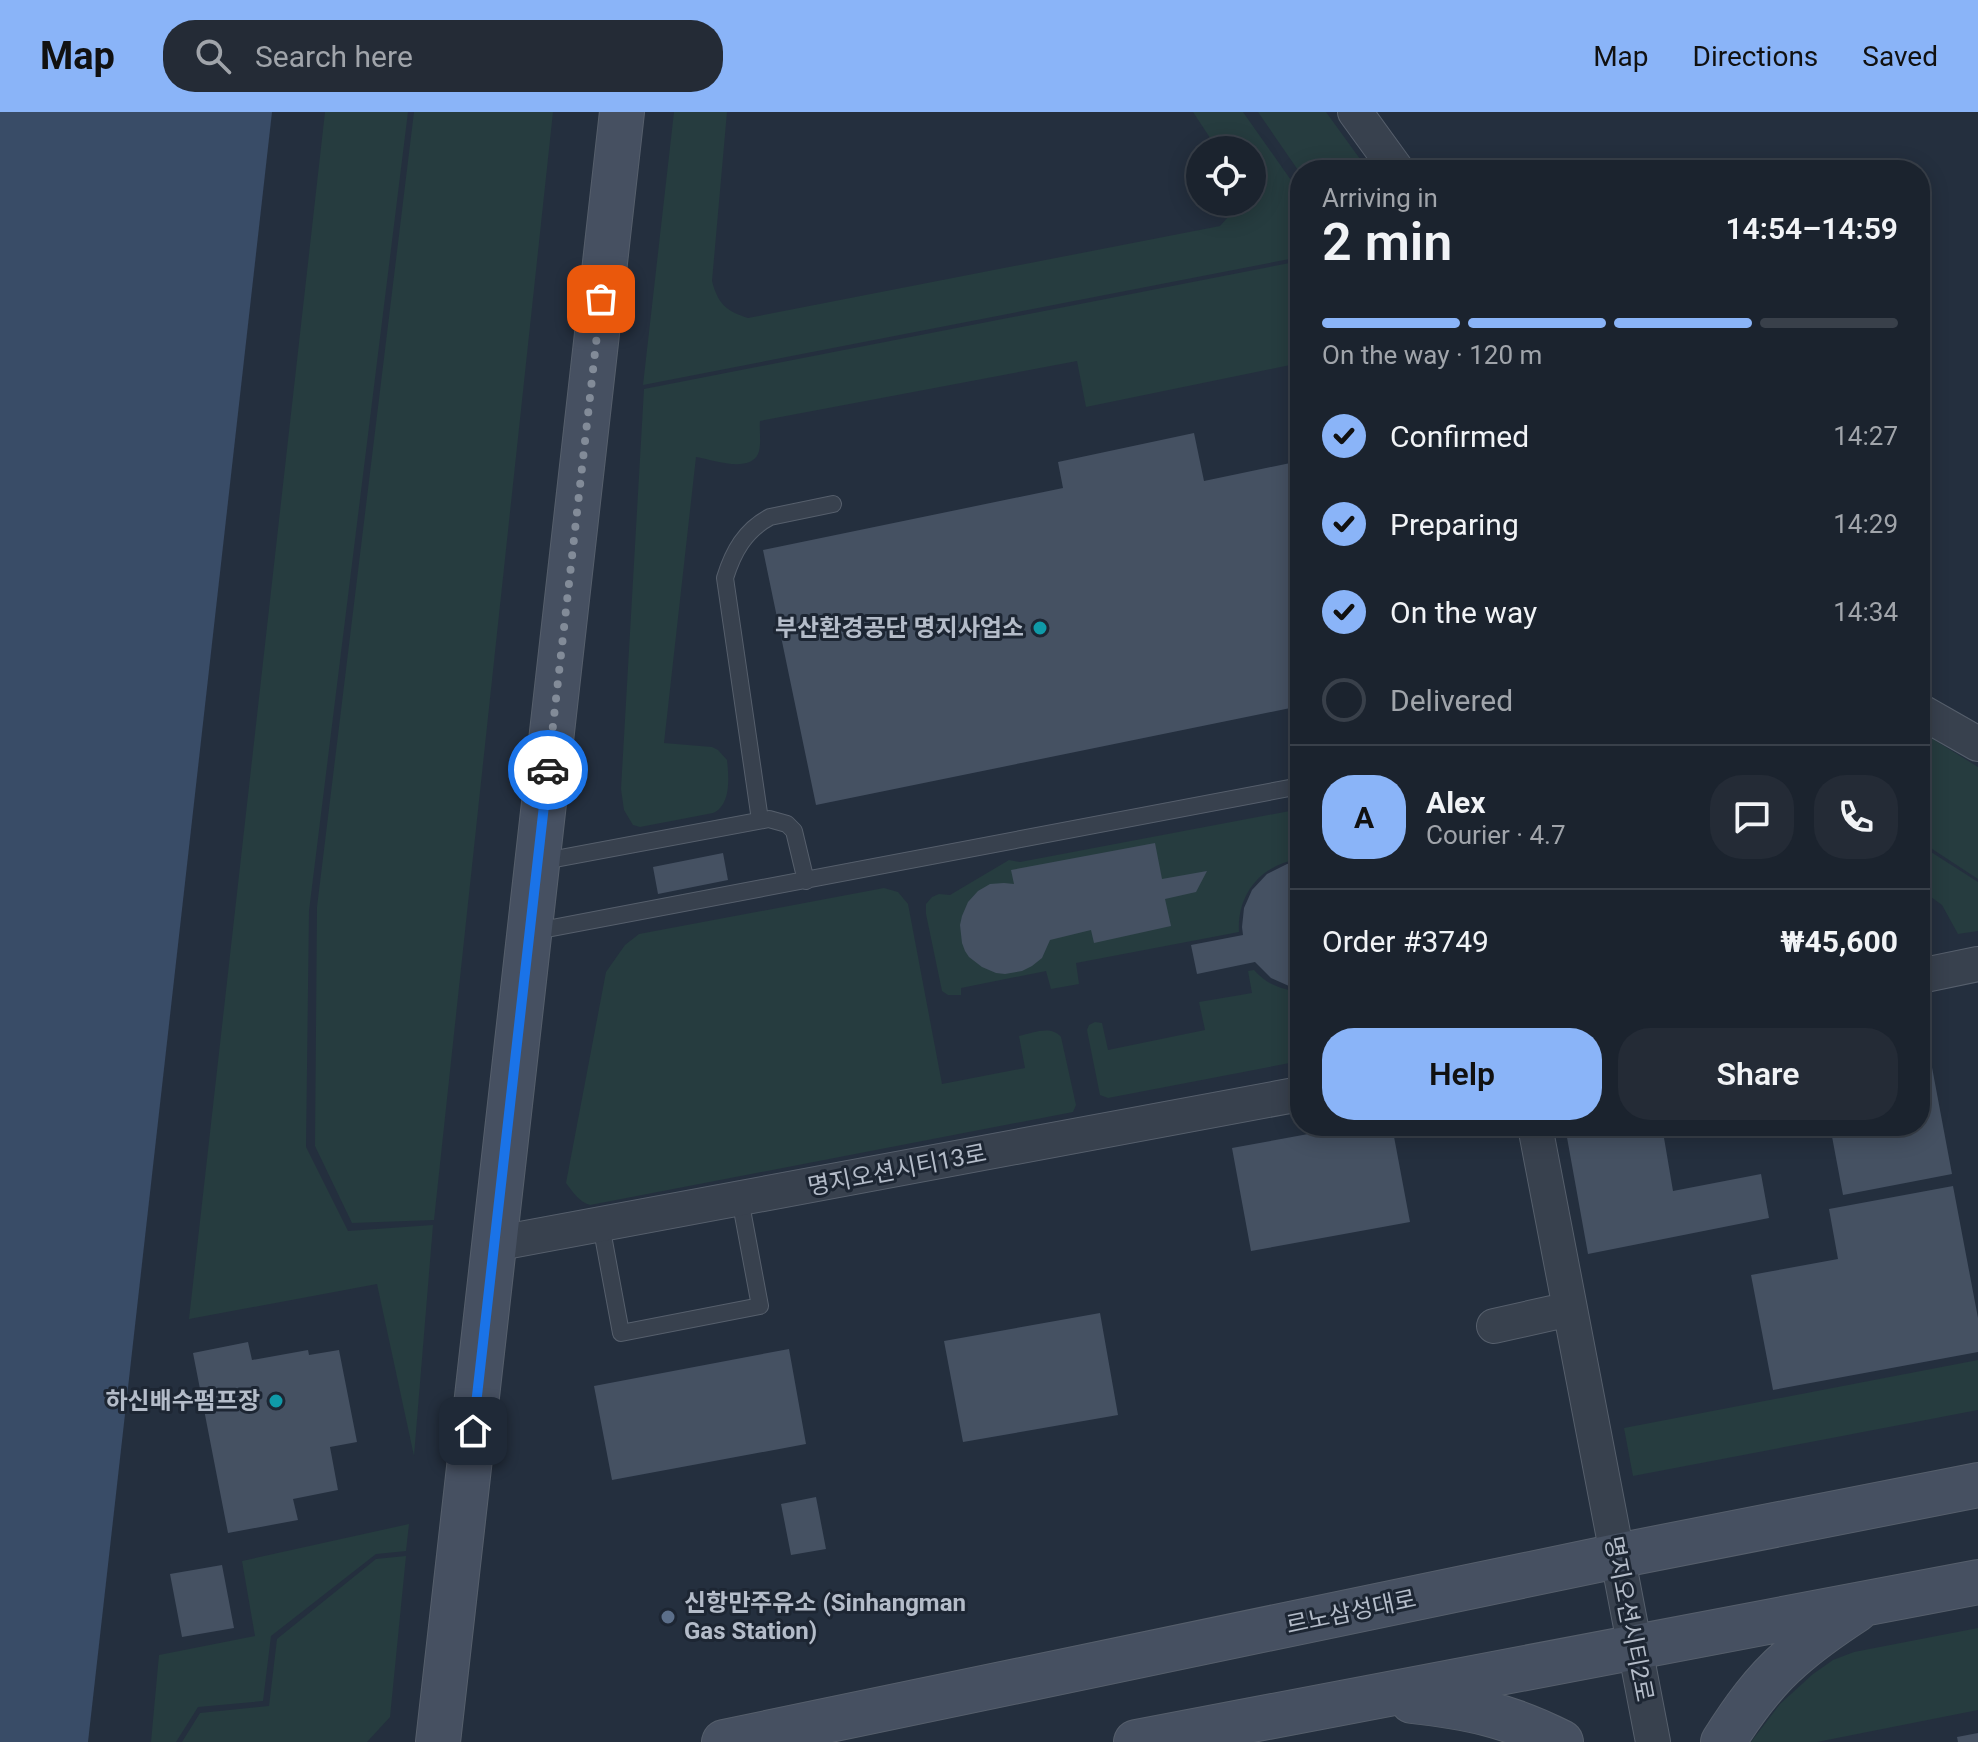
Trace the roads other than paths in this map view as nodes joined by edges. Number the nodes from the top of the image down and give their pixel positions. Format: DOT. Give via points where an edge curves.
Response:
graph roads {
  1 [pos="622,112"];
  2 [pos="1355,112"];
  3 [pos="1390,160"];
  4 [pos="833,504"];
  5 [pos="1930,717"];
  6 [pos="1978,744"];
  7 [pos="1290,788"];
  8 [pos="760,820"];
  9 [pos="537,862"];
  10 [pos="806,881"];
  11 [pos="529,933"];
  12 [pos="1978,964"];
  13 [pos="1930,974"];
  14 [pos="1290,1096"];
  15 [pos="1537,1136"];
  16 [pos="740,1199"];
  17 [pos="601,1225"];
  18 [pos="494,1244"];
  19 [pos="1570,1309"];
  20 [pos="1494,1326"];
  21 [pos="1978,1485"];
  22 [pos="1617,1556"];
  23 [pos="1978,1582"];
  24 [pos="1867,1603"];
  25 [pos="1635,1647"];
  26 [pos="1374,1697"];
  27 [pos="438,1742"];
  28 [pos="724,1742"];
  29 [pos="1136,1742"];
  30 [pos="1561,1742"];
  31 [pos="1653,1742"];
  32 [pos="1723,1742"];
  1 -- 9 [label="main road"];
  2 -- 3 [label="street"];
  4 -- 8 [label="lane" via="764,520 740,543 725,578"];
  5 -- 6 [label="street"];
  7 -- 10 [label="lane"];
  8 -- 9 [label="lane"];
  8 -- 10 [label="lane" via="779,820 794,831"];
  9 -- 11 [label="main road"];
  10 -- 11 [label="lane"];
  11 -- 18 [label="main road"];
  12 -- 13 [label="street"];
  14 -- 16 [label="street, 명지오션시티13로"];
  15 -- 19 [label="street, 명지오션시티2로"];
  16 -- 17 [label="street, 명지오션시티13로"];
  16 -- 17 [label="lane" via="760,1306 621,1333"];
  17 -- 18 [label="street, 명지오션시티13로"];
  18 -- 27 [label="main road"];
  19 -- 20 [label="street"];
  19 -- 22 [label="street, 명지오션시티2로"];
  21 -- 22 [label="main road, 르노삼성대로"];
  22 -- 25 [label="street, 명지오션시티2로"];
  22 -- 28 [label="main road, 르노삼성대로"];
  23 -- 24 [label="main road"];
  24 -- 25 [label="main road"];
  24 -- 32 [label="main road" via="1787,1661 1746,1706"];
  25 -- 26 [label="main road"];
  25 -- 31 [label="street, 명지오션시티2로"];
  26 -- 29 [label="main road"];
  26 -- 30 [label="main road" via="1482,1711"];
}
